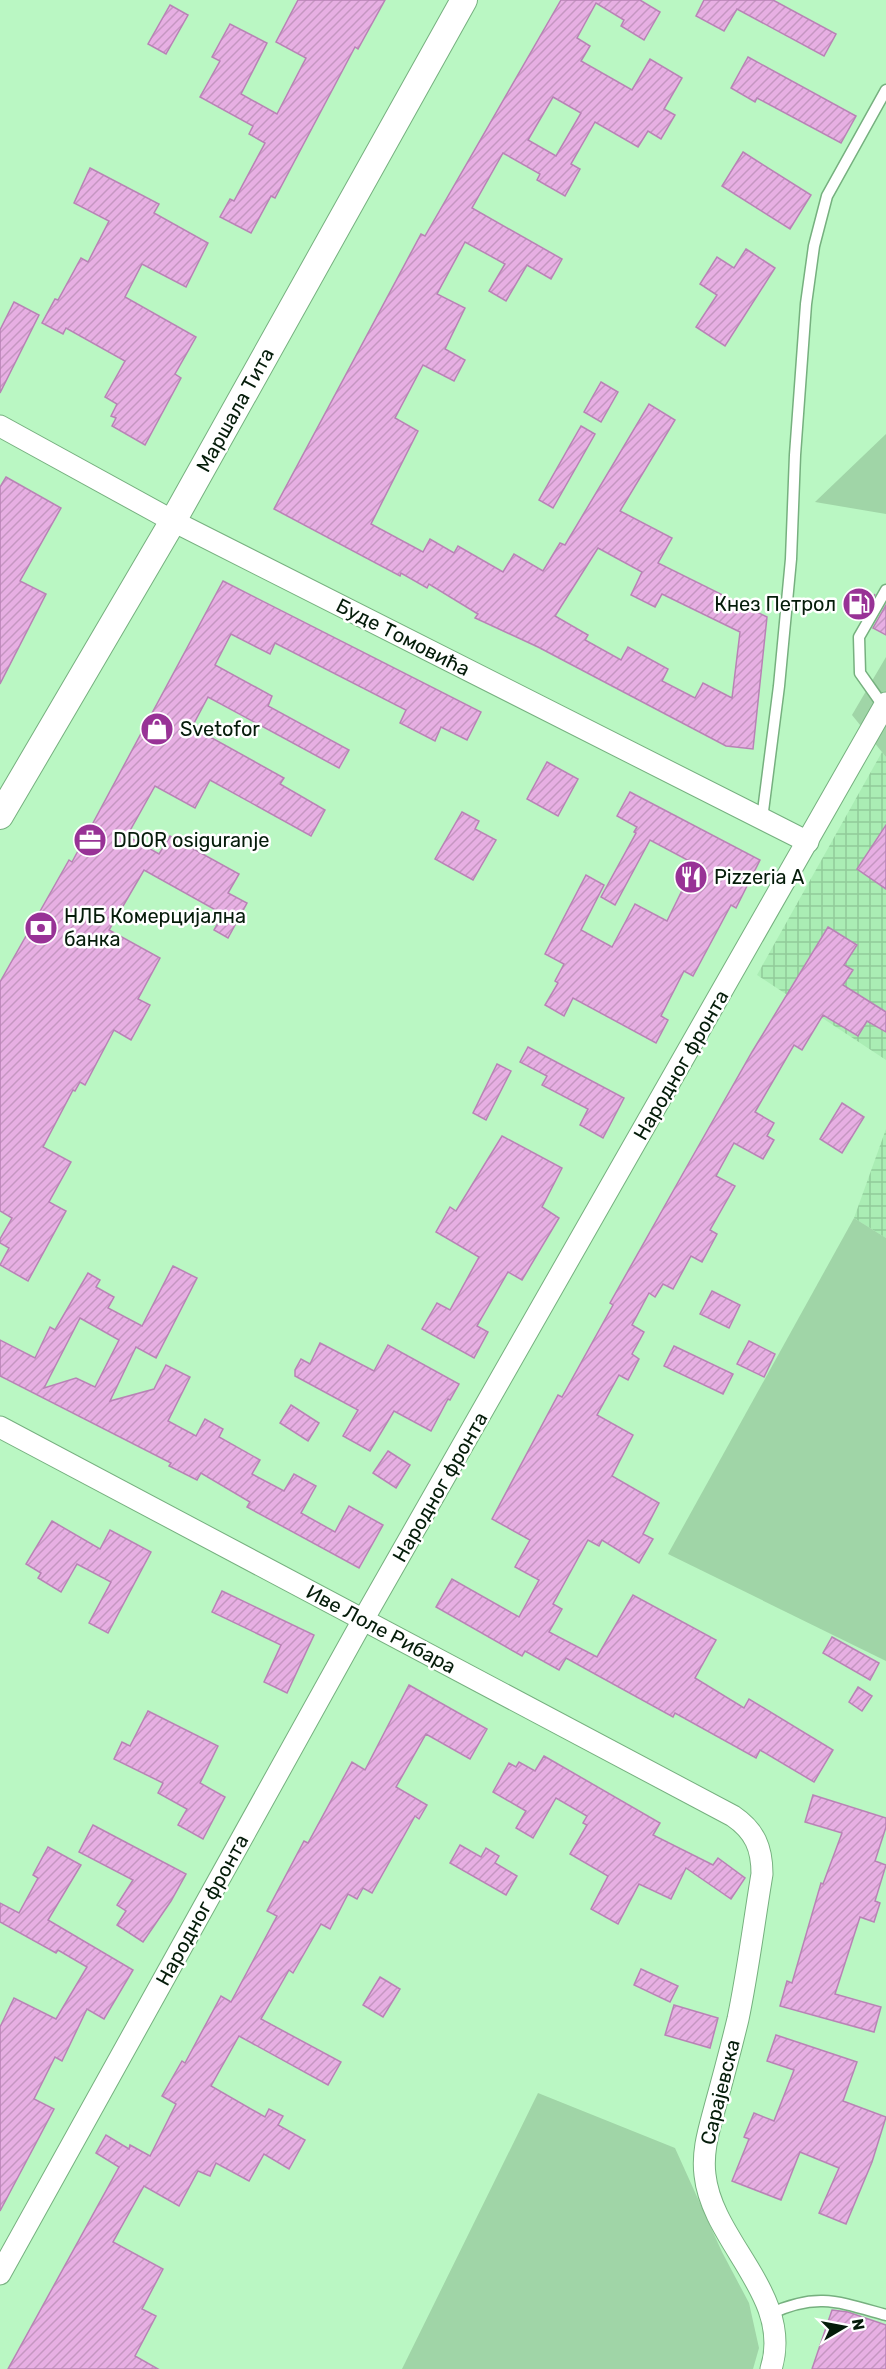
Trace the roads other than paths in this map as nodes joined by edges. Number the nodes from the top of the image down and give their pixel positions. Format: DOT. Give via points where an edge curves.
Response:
graph roads {
  1 [pos="464,0"];
  2 [pos="886,90"];
  3 [pos="0,426"];
  4 [pos="173,521"];
  5 [pos="886,590"];
  6 [pos="885,705"];
  7 [pos="0,816"];
  8 [pos="762,819"];
  9 [pos="808,842"];
  10 [pos="0,1427"];
  11 [pos="363,1620"];
  12 [pos="756,1839"];
  13 [pos="0,2274"];
  14 [pos="770,2314"];
  15 [pos="886,2315"];
  16 [pos="771,2369"];
  1 -- 4 [label="street, Маршала Тита"];
  2 -- 8 [label="lane" via="827,196 814,246 806,304 791,559"];
  3 -- 4 [label="street, Буде Томовића"];
  4 -- 7 [label="street, Маршала Тита"];
  4 -- 8 [label="street, Буде Томовића"];
  5 -- 6 [label="lane" via="859,637 860,673"];
  6 -- 9 [label="street, Народног фронта"];
  8 -- 9 [label="street, Буде Томовића"];
  9 -- 11 [label="street, Народног фронта"];
  10 -- 11 [label="street, Иве Лоле Рибара"];
  11 -- 12 [label="street, Иве Лоле Рибара" via="733,1816"];
  11 -- 13 [label="street, Народног фронта"];
  12 -- 14 [label="street, Сарајевска" via="762,1874 738,2016 704,2160 708,2192 716,2212"];
  14 -- 15 [label="lane" via="785,2307 833,2300"];
  14 -- 16 [label="street, Сарајевска" via="775,2349"];
}
